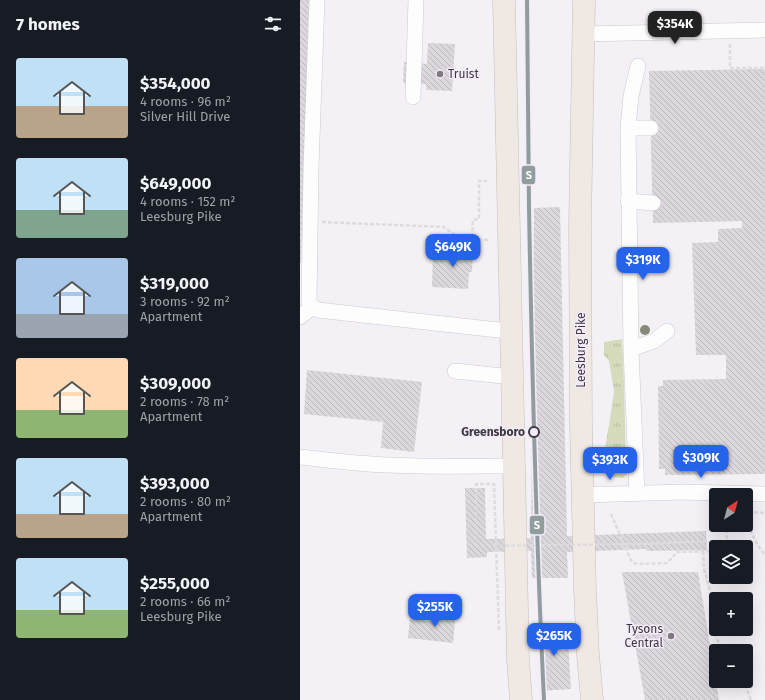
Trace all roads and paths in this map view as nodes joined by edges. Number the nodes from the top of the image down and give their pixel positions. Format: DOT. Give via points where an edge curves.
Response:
graph roads {
  1 [pos="317,0"];
  2 [pos="416,0"];
  3 [pos="504,0"];
  4 [pos="584,0"];
  5 [pos="765,30"];
  6 [pos="584,34"];
  7 [pos="730,44"];
  8 [pos="638,66"];
  9 [pos="765,68"];
  10 [pos="413,97"];
  11 [pos="628,128"];
  12 [pos="651,128"];
  13 [pos="487,181"];
  14 [pos="628,201"];
  15 [pos="653,203"];
  16 [pos="311,228"];
  17 [pos="472,240"];
  18 [pos="488,240"];
  19 [pos="629,243"];
  20 [pos="640,253"];
  21 [pos="312,307"];
  22 [pos="300,317"];
  23 [pos="512,331"];
  24 [pos="667,331"];
  25 [pos="631,349"];
  26 [pos="455,370"];
  27 [pos="512,377"];
  28 [pos="300,457"];
  29 [pos="514,466"];
  30 [pos="494,484"];
  31 [pos="638,494"];
  32 [pos="765,494"];
  33 [pos="583,495"];
  34 [pos="753,512"];
  35 [pos="765,513"];
  36 [pos="611,514"];
  37 [pos="751,532"];
  38 [pos="709,542"];
  39 [pos="703,551"];
  40 [pos="709,551"];
  41 [pos="765,555"];
  42 [pos="720,644"];
  43 [pos="746,688"];
  44 [pos="521,700"];
  45 [pos="592,700"];
  46 [pos="751,700"];
  1 -- 16 [label="street"];
  2 -- 10 [label="street"];
  3 -- 23 [label="highway"];
  4 -- 6 [label="highway, Leesburg Pike"];
  5 -- 6 [label="street"];
  6 -- 33 [label="highway, Leesburg Pike" via="580,225"];
  7 -- 9 [label="path" via="730,68"];
  8 -- 11 [label="street" via="630,101"];
  11 -- 12 [label="street"];
  11 -- 14 [label="street"];
  13 -- 17 [label="path" via="478,181 479,220 473,220"];
  14 -- 15 [label="street"];
  14 -- 19 [label="street"];
  16 -- 17 [label="path" via="319,222 444,227 460,239"];
  16 -- 21 [label="street" via="309,304"];
  17 -- 18 [label="path"];
  19 -- 20 [label="street"];
  19 -- 25 [label="street"];
  21 -- 22 [label="street"];
  21 -- 23 [label="street" via="318,310"];
  23 -- 27 [label="highway"];
  24 -- 25 [label="street" via="654,341"];
  25 -- 31 [label="street"];
  26 -- 27 [label="street"];
  27 -- 29 [label="highway"];
  28 -- 29 [label="street" via="389,465"];
  29 -- 44 [label="highway"];
  30 -- 38 [label="path, bridge" via="476,484 475,546"];
  31 -- 32 [label="street"];
  31 -- 33 [label="street"];
  33 -- 45 [label="highway, Leesburg Pike" via="585,591"];
  34 -- 35 [label="path"];
  36 -- 39 [label="path" via="634,564 667,563 677,552"];
  37 -- 41 [label="path"];
  39 -- 40 [label="path"];
  39 -- 42 [label="path" via="704,568 715,606 716,637"];
  43 -- 46 [label="path"];
}
